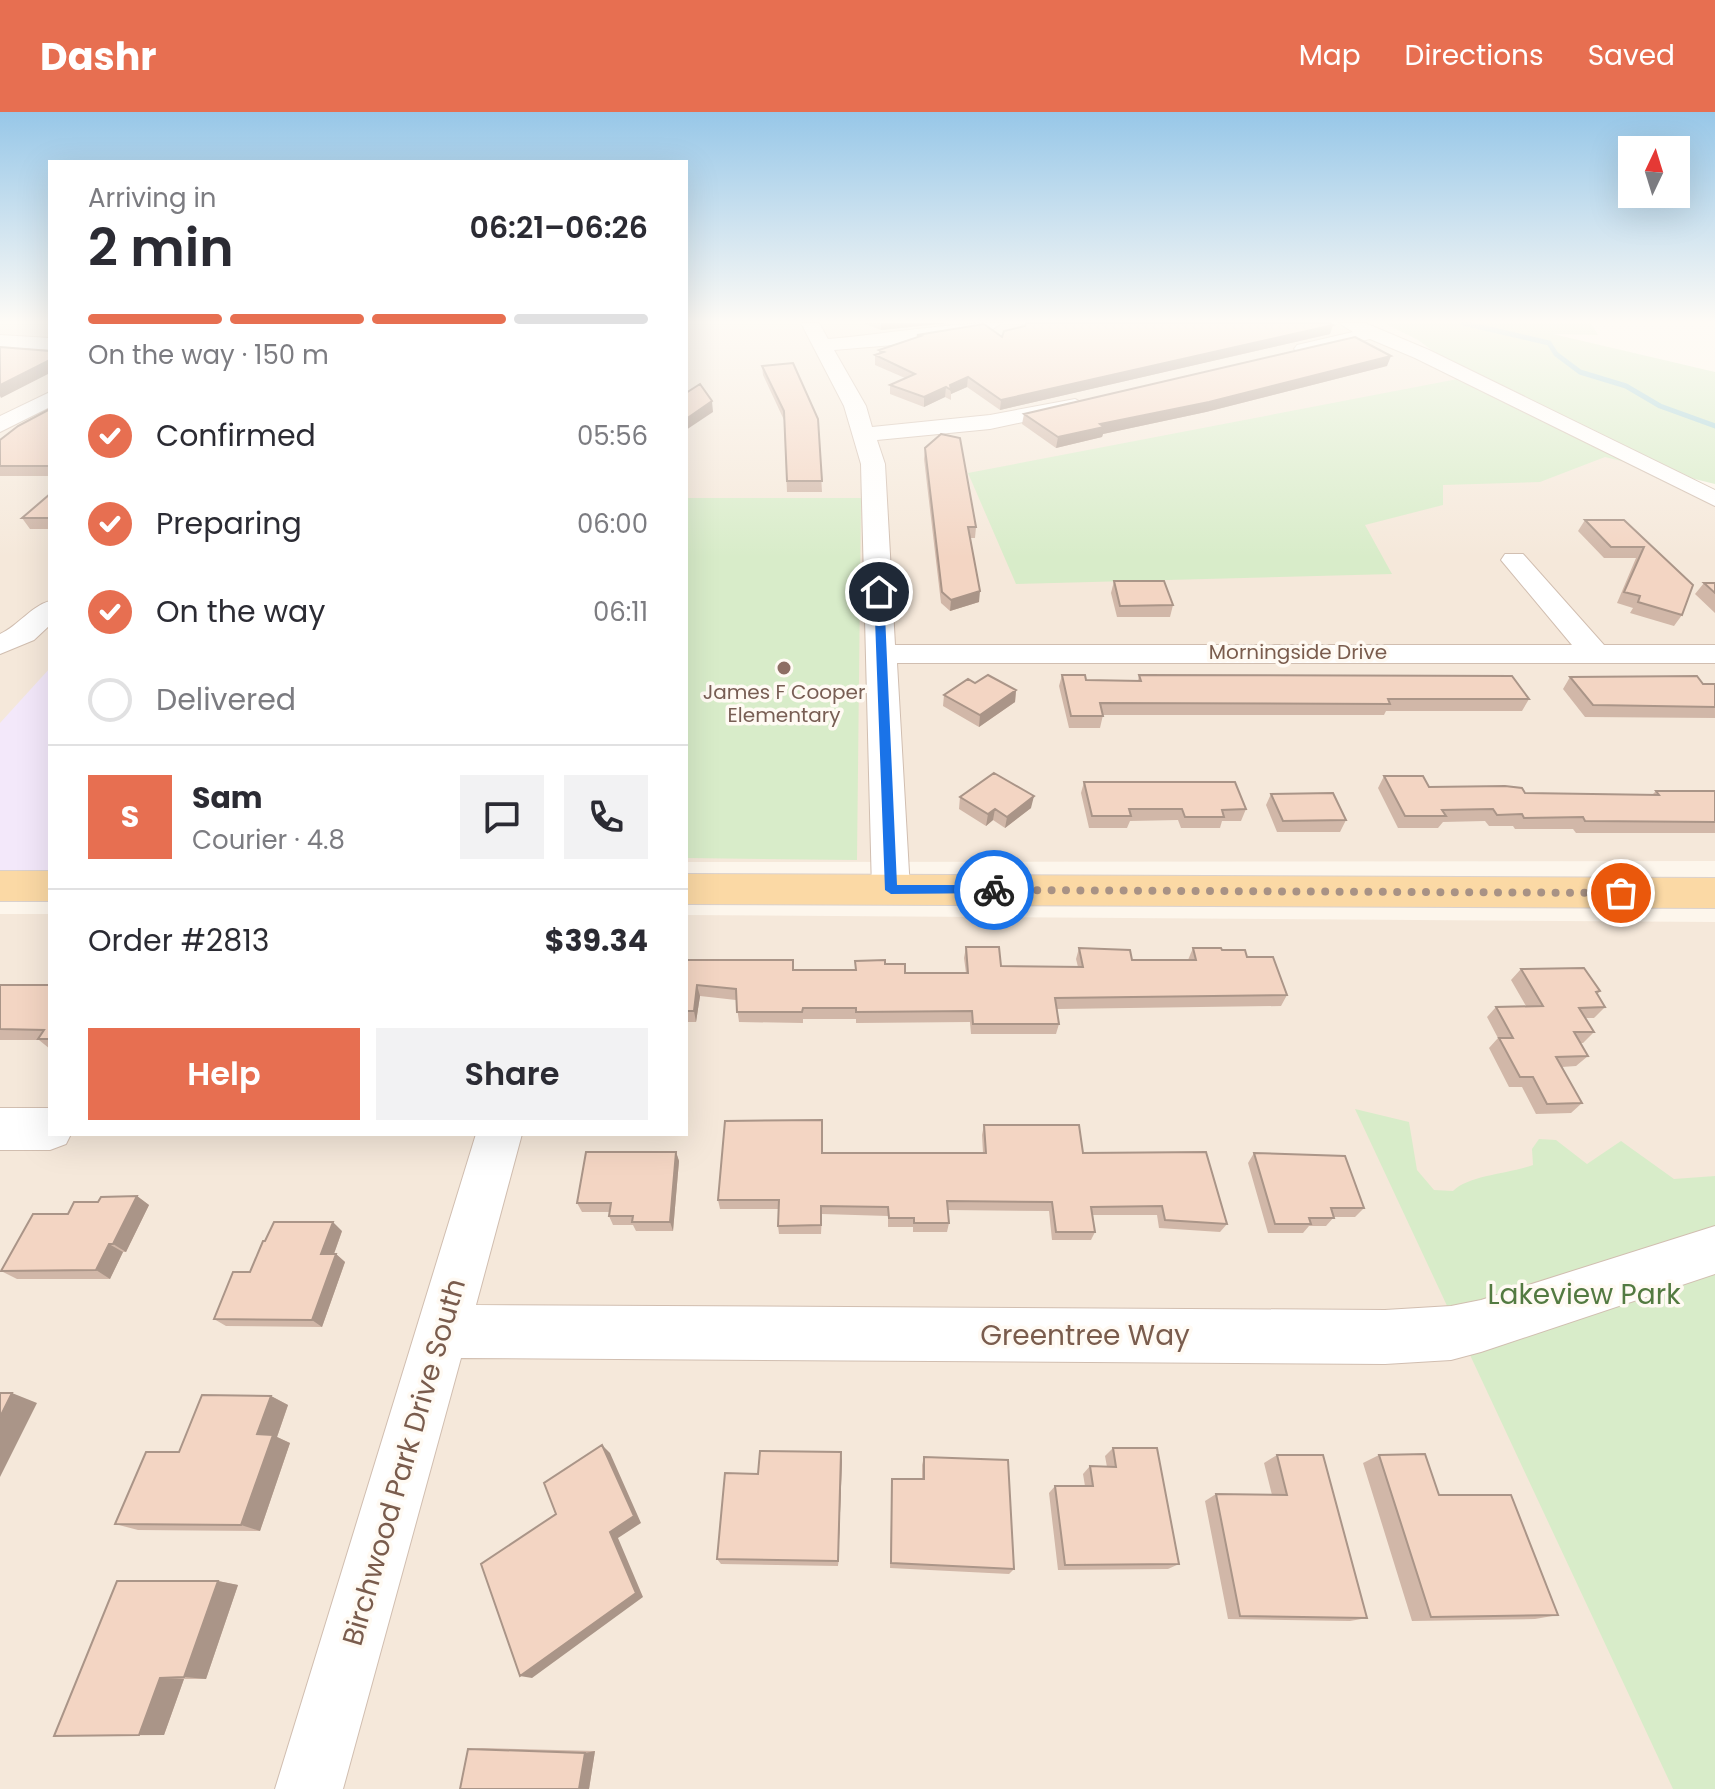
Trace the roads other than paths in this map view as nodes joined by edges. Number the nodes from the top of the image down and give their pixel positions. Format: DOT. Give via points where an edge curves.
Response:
graph roads {
  1 [pos="44,401"];
  2 [pos="852,401"];
  3 [pos="1089,401"];
  4 [pos="1517,401"];
  5 [pos="0,425"];
  6 [pos="865,434"];
  7 [pos="1715,499"];
  8 [pos="1514,560"];
  9 [pos="48,612"];
  10 [pos="12,639"];
  11 [pos="1595,653"];
  12 [pos="882,654"];
  13 [pos="1715,654"];
  14 [pos="0,886"];
  15 [pos="48,886"];
  16 [pos="688,889"];
  17 [pos="891,890"];
  18 [pos="1715,893"];
  19 [pos="0,1129"];
  20 [pos="48,1129"];
  21 [pos="498,1136"];
  22 [pos="1715,1250"];
  23 [pos="442,1331"];
  24 [pos="309,1789"];
  1 -- 5 [label="street"];
  2 -- 6 [label="street"];
  3 -- 6 [label="street" via="990,422"];
  4 -- 7 [label="street"];
  6 -- 12 [label="street" via="873,464"];
  8 -- 11 [label="street"];
  9 -- 10 [label="street"];
  11 -- 12 [label="street, Morningside Drive"];
  11 -- 13 [label="street, Morningside Drive"];
  12 -- 17 [label="street"];
  14 -- 15 [label="main road"];
  16 -- 17 [label="main road"];
  17 -- 18 [label="main road"];
  19 -- 20 [label="street"];
  21 -- 23 [label="street, Birchwood Park Drive South"];
  22 -- 23 [label="street, Greentree Way" via="1451,1333 1385,1337"];
  23 -- 24 [label="street, Birchwood Park Drive South"];
}
